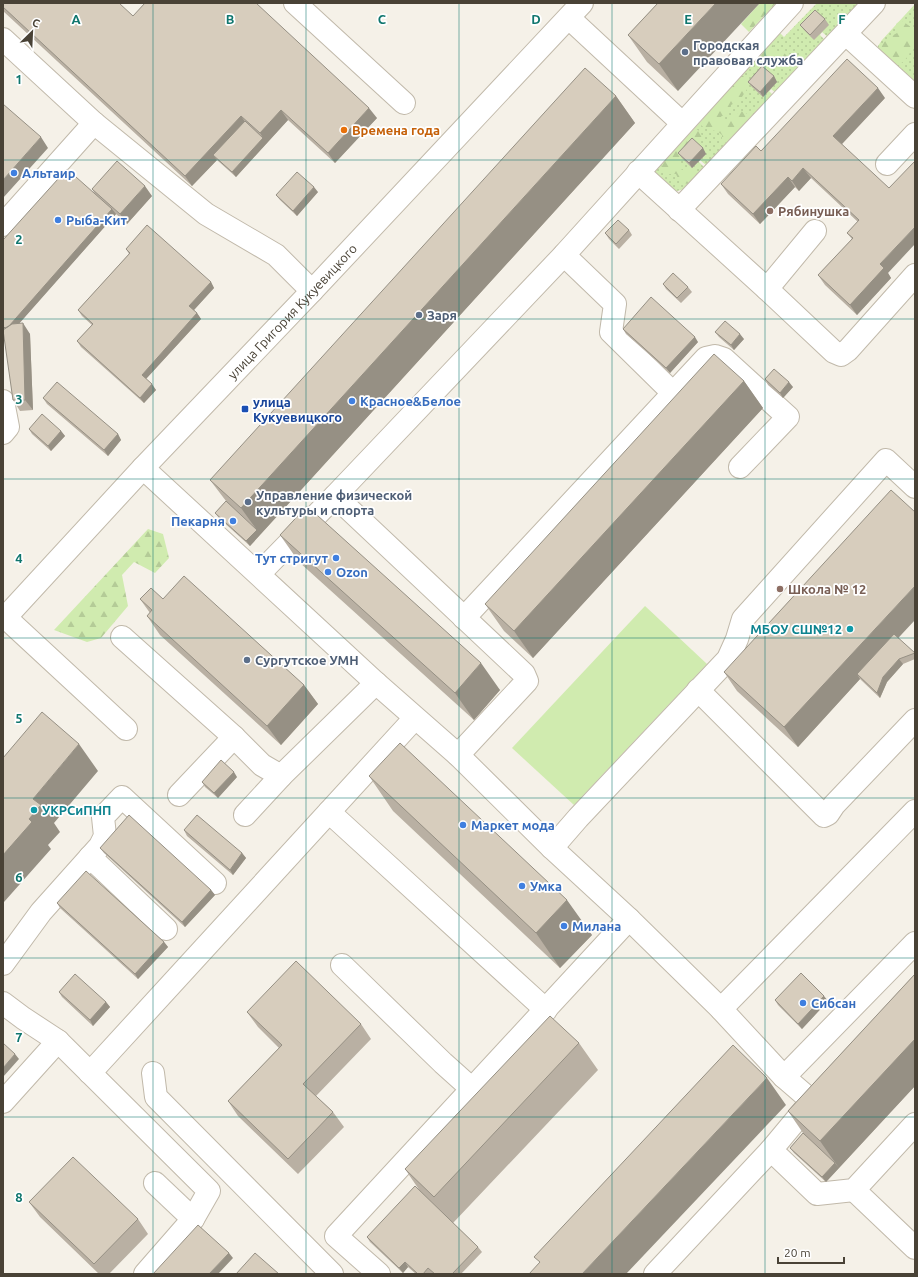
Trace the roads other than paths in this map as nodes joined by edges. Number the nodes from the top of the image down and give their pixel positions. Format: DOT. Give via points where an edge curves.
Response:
graph roads {
  1 [pos="295,3"];
  2 [pos="792,3"];
  3 [pos="874,3"];
  4 [pos="576,10"];
  5 [pos="846,34"];
  6 [pos="3,39"];
  7 [pos="915,98"];
  8 [pos="404,102"];
  9 [pos="94,123"];
  10 [pos="682,124"];
  11 [pos="915,134"];
  12 [pos="887,164"];
  13 [pos="638,172"];
  14 [pos="679,210"];
  15 [pos="3,225"];
  16 [pos="815,231"];
  17 [pos="564,255"];
  18 [pos="915,275"];
  19 [pos="767,288"];
  20 [pos="312,291"];
  21 [pos="673,393"];
  22 [pos="3,401"];
  23 [pos="3,434"];
  24 [pos="740,467"];
  25 [pos="144,468"];
  26 [pos="915,487"];
  27 [pos="335,496"];
  28 [pos="259,574"];
  29 [pos="4,618"];
  30 [pos="464,618"];
  31 [pos="122,637"];
  32 [pos="376,683"];
  33 [pos="698,690"];
  34 [pos="415,718"];
  35 [pos="915,720"];
  36 [pos="126,730"];
  37 [pos="234,737"];
  38 [pos="458,755"];
  39 [pos="281,776"];
  40 [pos="179,795"];
  41 [pos="915,811"];
  42 [pos="329,812"];
  43 [pos="245,815"];
  44 [pos="552,848"];
  45 [pos="90,857"];
  46 [pos="215,883"];
  47 [pos="629,919"];
  48 [pos="166,929"];
  49 [pos="915,943"];
  50 [pos="3,964"];
  51 [pos="342,965"];
  52 [pos="3,1003"];
  53 [pos="721,1009"];
  54 [pos="546,1010"];
  55 [pos="58,1041"];
  56 [pos="90,1073"];
  57 [pos="154,1073"];
  58 [pos="784,1078"];
  59 [pos="472,1089"];
  60 [pos="3,1102"];
  61 [pos="915,1124"];
  62 [pos="771,1150"];
  63 [pos="155,1183"];
  64 [pos="854,1190"];
  65 [pos="193,1219"];
  66 [pos="915,1248"];
  67 [pos="145,1274"];
  68 [pos="332,1274"];
  69 [pos="379,1274"];
  70 [pos="655,1274"];
  1 -- 8 [label="street"];
  2 -- 10 [label="street"];
  3 -- 5 [label="street"];
  4 -- 10 [label="street"];
  4 -- 20 [label="street, улица Григория Кукуевицкого"];
  5 -- 7 [label="street"];
  5 -- 14 [label="street"];
  6 -- 9 [label="street"];
  9 -- 15 [label="street"];
  9 -- 20 [label="street" via="206,214 276,255"];
  10 -- 13 [label="street"];
  11 -- 12 [label="street"];
  13 -- 14 [label="street"];
  13 -- 17 [label="street"];
  14 -- 19 [label="street"];
  16 -- 19 [label="street"];
  17 -- 21 [label="street" via="615,304 611,332"];
  17 -- 27 [label="street"];
  18 -- 19 [label="street" via="841,355 834,352"];
  20 -- 25 [label="street, улица Григория Кукуевицкого"];
  21 -- 24 [label="street" via="706,358 715,356 724,359 785,413 788,417 785,421"];
  21 -- 30 [label="street"];
  22 -- 23 [label="street" via="8,427"];
  25 -- 28 [label="street"];
  25 -- 29 [label="street, улица Григория Кукуевицкого"];
  26 -- 33 [label="street" via="886,460 743,619 728,659"];
  27 -- 28 [label="street"];
  27 -- 30 [label="street"];
  28 -- 32 [label="street"];
  29 -- 36 [label="street"];
  30 -- 38 [label="street" via="524,674 527,682"];
  31 -- 37 [label="street"];
  32 -- 34 [label="street"];
  32 -- 39 [label="street"];
  33 -- 35 [label="street" via="824,816"];
  33 -- 44 [label="street"];
  34 -- 38 [label="street"];
  34 -- 42 [label="street"];
  37 -- 39 [label="street" via="262,765"];
  37 -- 40 [label="street"];
  38 -- 44 [label="street"];
  39 -- 43 [label="street"];
  41 -- 53 [label="street"];
  42 -- 54 [label="street"];
  42 -- 56 [label="street"];
  44 -- 47 [label="street"];
  45 -- 46 [label="street" via="105,836 103,817 122,797"];
  45 -- 48 [label="street"];
  45 -- 50 [label="street" via="41,912"];
  47 -- 53 [label="street"];
  47 -- 54 [label="street"];
  49 -- 58 [label="street"];
  51 -- 59 [label="street"];
  52 -- 55 [label="street"];
  53 -- 58 [label="street"];
  54 -- 59 [label="street"];
  55 -- 56 [label="street"];
  55 -- 60 [label="street"];
  56 -- 65 [label="street" via="209,1192"];
  57 -- 68 [label="street" via="156,1097"];
  58 -- 62 [label="street" via="806,1096 809,1102"];
  59 -- 69 [label="street" via="336,1236"];
  61 -- 64 [label="street"];
  62 -- 64 [label="street" via="817,1194"];
  62 -- 70 [label="street"];
  63 -- 65 [label="street"];
  64 -- 66 [label="street"];
  65 -- 67 [label="street"];
}
